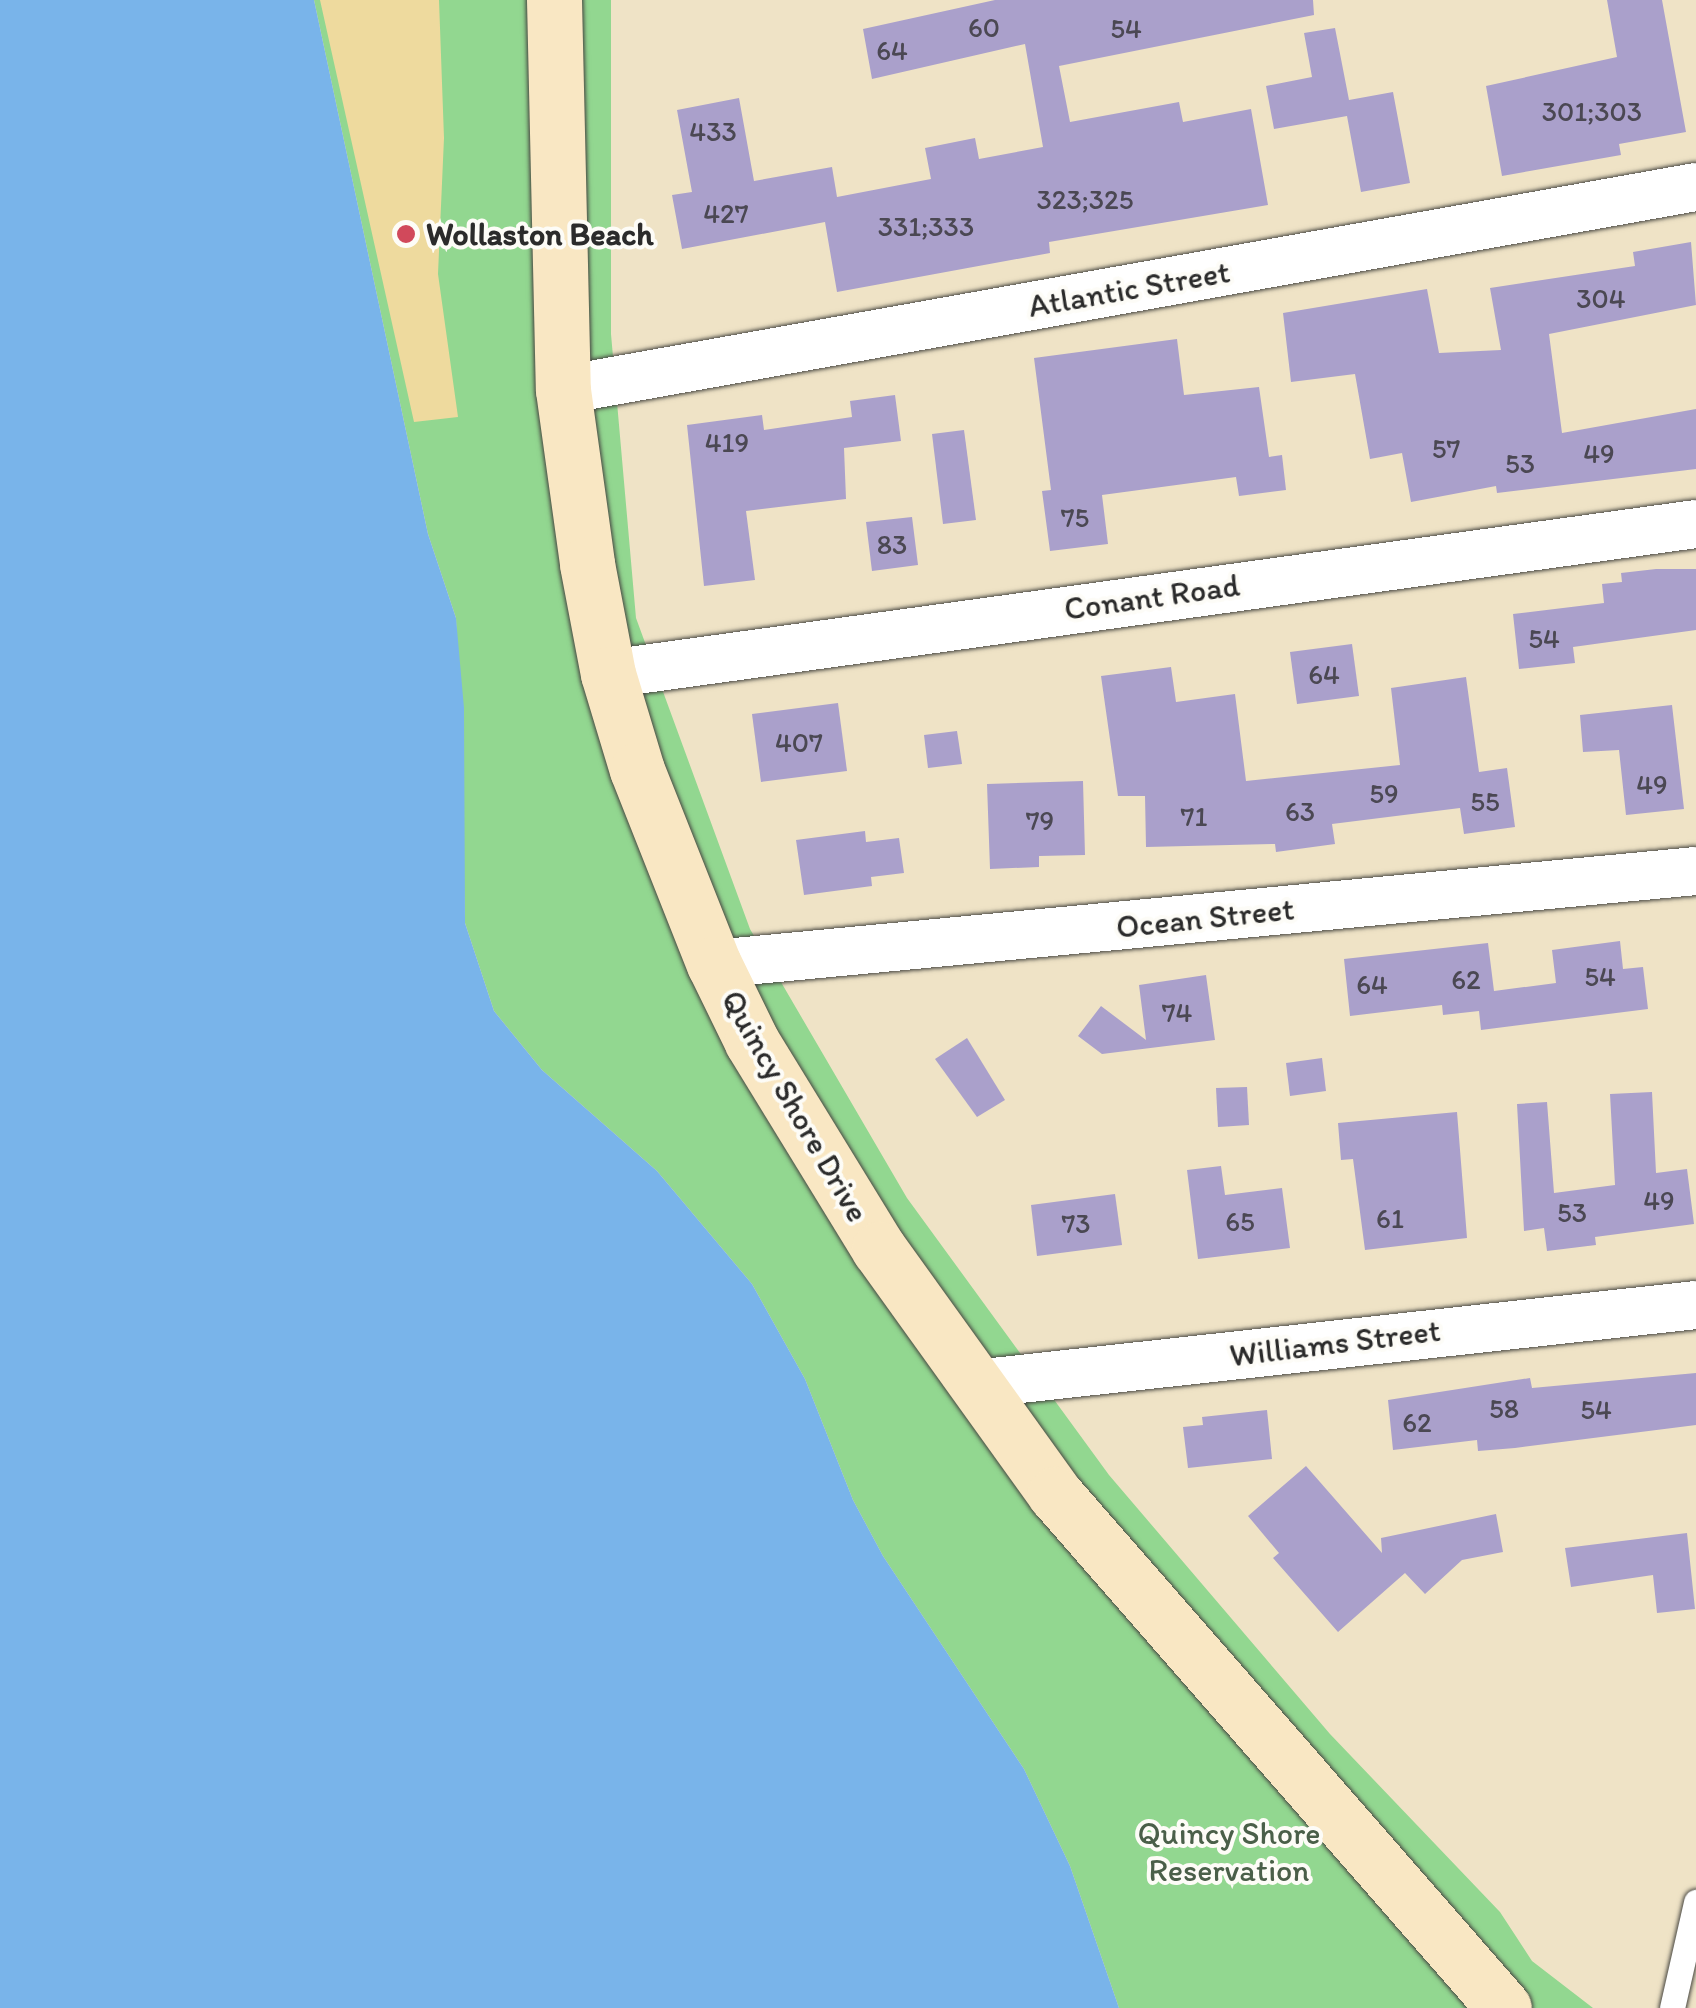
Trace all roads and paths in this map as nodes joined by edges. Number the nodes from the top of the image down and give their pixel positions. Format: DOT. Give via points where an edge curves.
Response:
graph roads {
  1 [pos="562,1"];
  2 [pos="1696,187"];
  3 [pos="563,390"];
  4 [pos="1696,524"];
  5 [pos="608,674"];
  6 [pos="1696,870"];
  7 [pos="714,964"];
  8 [pos="1696,1305"];
  9 [pos="975,1384"];
  10 [pos="1696,1902"];
  11 [pos="1504,2008"];
  12 [pos="1672,2008"];
  1 -- 3 [label="main road, Quincy Shore Drive"];
  2 -- 3 [label="street, Atlantic Street"];
  3 -- 5 [label="main road, Quincy Shore Drive"];
  4 -- 5 [label="street, Conant Road"];
  5 -- 7 [label="main road, Quincy Shore Drive" via="672,869"];
  6 -- 7 [label="street, Ocean Street"];
  7 -- 9 [label="main road, Quincy Shore Drive" via="814,1146"];
  8 -- 9 [label="street, Williams Street"];
  9 -- 11 [label="main road, Quincy Shore Drive" via="1138,1592"];
  10 -- 12 [label="lane"];
}
